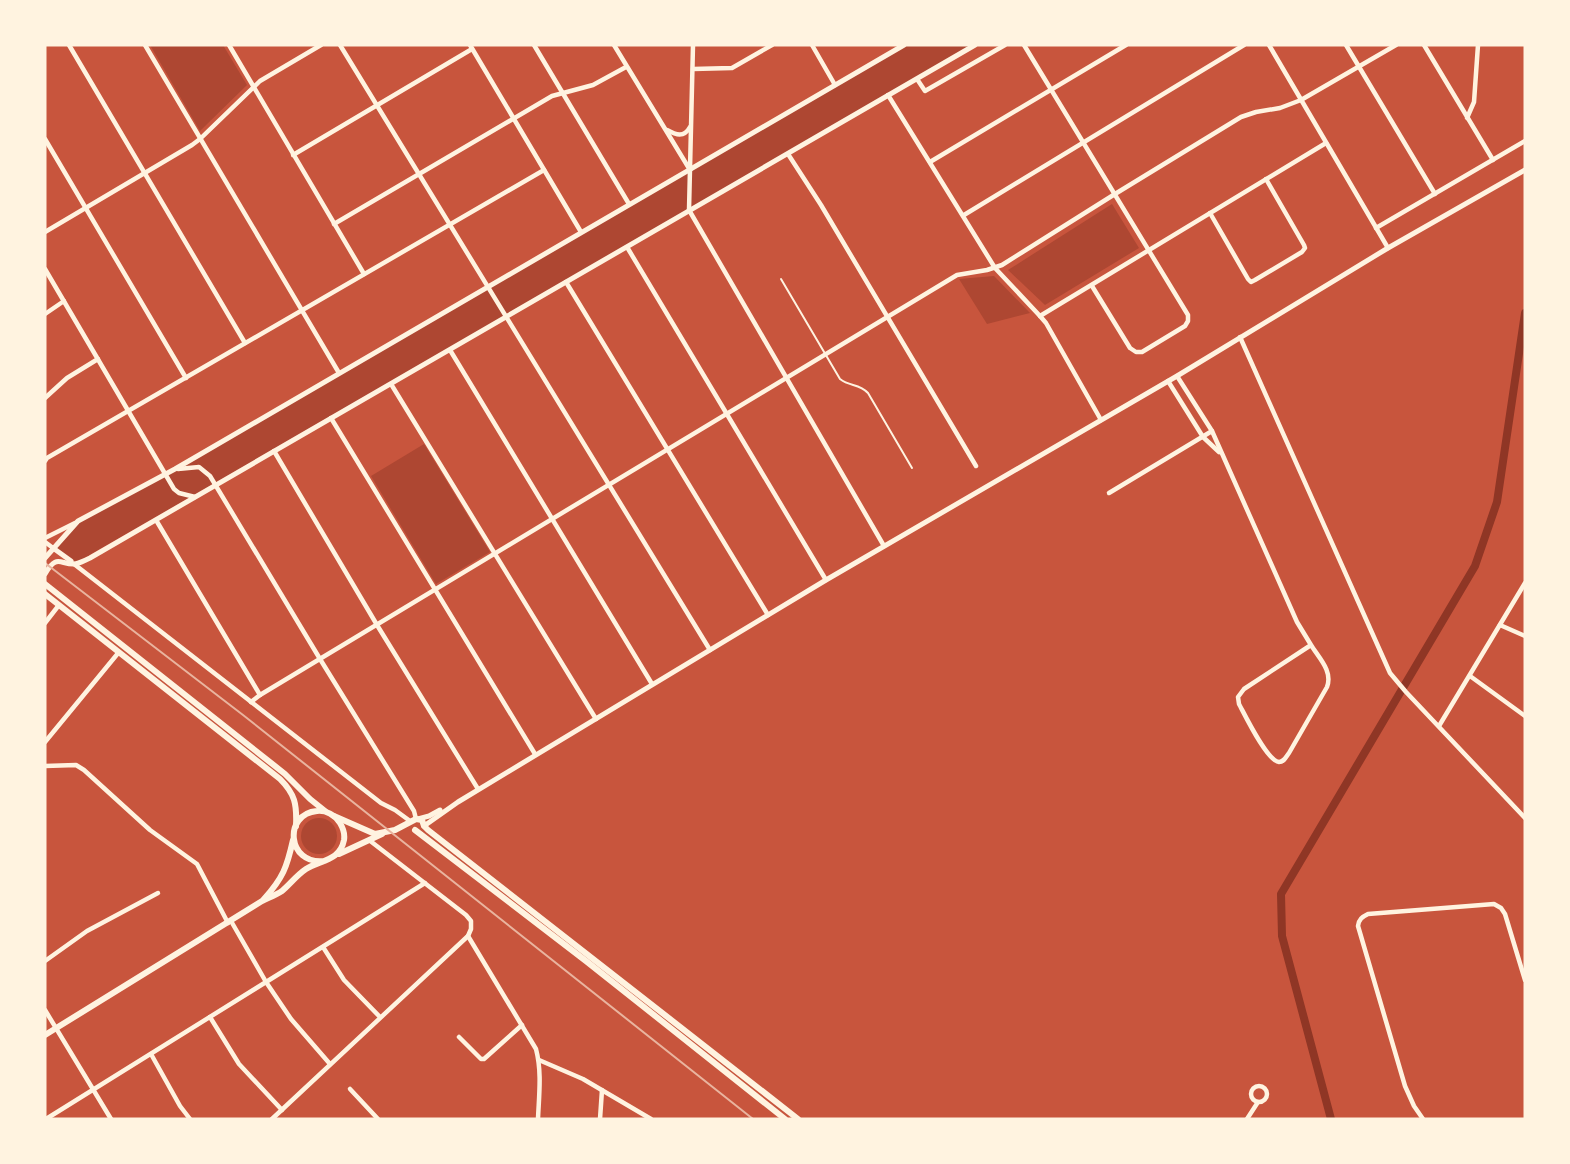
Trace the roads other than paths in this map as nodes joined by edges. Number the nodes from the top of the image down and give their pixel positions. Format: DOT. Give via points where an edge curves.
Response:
graph roads {
  1 [pos="69,45"];
  2 [pos="145,45"];
  3 [pos="229,45"];
  4 [pos="321,45"];
  5 [pos="340,45"];
  6 [pos="534,45"];
  7 [pos="614,45"];
  8 [pos="620,45"];
  9 [pos="693,45"];
  10 [pos="772,45"];
  11 [pos="812,45"];
  12 [pos="904,45"];
  13 [pos="975,45"];
  14 [pos="1005,45"];
  15 [pos="1024,45"];
  16 [pos="1126,45"];
  17 [pos="1244,45"];
  18 [pos="1269,45"];
  19 [pos="1346,45"];
  20 [pos="1396,45"];
  21 [pos="1424,45"];
  22 [pos="1478,45"];
  23 [pos="471,47"];
  24 [pos="620,54"];
  25 [pos="627,67"];
  26 [pos="1359,67"];
  27 [pos="693,69"];
  28 [pos="917,79"];
  29 [pos="835,85"];
  30 [pos="253,87"];
  31 [pos="1052,90"];
  32 [pos="562,93"];
  33 [pos="888,95"];
  34 [pos="1301,100"];
  35 [pos="377,106"];
  36 [pos="514,118"];
  37 [pos="1467,118"];
  38 [pos="691,124"];
  39 [pos="664,129"];
  40 [pos="200,139"];
  41 [pos="45,140"];
  42 [pos="1525,141"];
  43 [pos="1083,142"];
  44 [pos="1326,143"];
  45 [pos="789,154"];
  46 [pos="293,155"];
  47 [pos="1493,160"];
  48 [pos="930,162"];
  49 [pos="544,170"];
  50 [pos="690,170"];
  51 [pos="1525,170"];
  52 [pos="145,173"];
  53 [pos="418,174"];
  54 [pos="1266,179"];
  55 [pos="1115,194"];
  56 [pos="1435,194"];
  57 [pos="629,204"];
  58 [pos="85,208"];
  59 [pos="689,210"];
  60 [pos="1210,213"];
  61 [pos="964,215"];
  62 [pos="334,224"];
  63 [pos="449,225"];
  64 [pos="1376,228"];
  65 [pos="45,232"];
  66 [pos="581,232"];
  67 [pos="627,247"];
  68 [pos="1388,248"];
  69 [pos="1148,250"];
  70 [pos="995,268"];
  71 [pos="45,269"];
  72 [pos="363,274"];
  73 [pos="781,279"];
  74 [pos="566,282"];
  75 [pos="1092,286"];
  76 [pos="487,287"];
  77 [pos="64,301"];
  78 [pos="302,310"];
  79 [pos="45,314"];
  80 [pos="1040,316"];
  81 [pos="506,317"];
  82 [pos="887,317"];
  83 [pos="1239,337"];
  84 [pos="245,343"];
  85 [pos="450,350"];
  86 [pos="826,354"];
  87 [pos="98,359"];
  88 [pos="339,373"];
  89 [pos="1177,376"];
  90 [pos="186,378"];
  91 [pos="786,378"];
  92 [pos="1168,381"];
  93 [pos="391,384"];
  94 [pos="45,398"];
  95 [pos="128,411"];
  96 [pos="727,414"];
  97 [pos="331,418"];
  98 [pos="1101,420"];
  99 [pos="1212,431"];
  100 [pos="1203,437"];
  101 [pos="667,450"];
  102 [pos="274,451"];
  103 [pos="1221,453"];
  104 [pos="46,458"];
  105 [pos="976,466"];
  106 [pos="912,468"];
  107 [pos="175,469"];
  108 [pos="166,474"];
  109 [pos="216,485"];
  110 [pos="609,485"];
  111 [pos="1109,493"];
  112 [pos="195,497"];
  113 [pos="553,519"];
  114 [pos="156,520"];
  115 [pos="78,521"];
  116 [pos="45,540"];
  117 [pos="884,546"];
  118 [pos="53,548"];
  119 [pos="495,554"];
  120 [pos="45,558"];
  121 [pos="74,564"];
  122 [pos="45,574"];
  123 [pos="826,580"];
  124 [pos="1525,583"];
  125 [pos="45,584"];
  126 [pos="435,590"];
  127 [pos="45,594"];
  128 [pos="59,605"];
  129 [pos="768,615"];
  130 [pos="45,622"];
  131 [pos="377,625"];
  132 [pos="1500,625"];
  133 [pos="1525,636"];
  134 [pos="1311,645"];
  135 [pos="710,650"];
  136 [pos="119,652"];
  137 [pos="320,659"];
  138 [pos="1470,676"];
  139 [pos="652,684"];
  140 [pos="260,695"];
  141 [pos="251,702"];
  142 [pos="1525,716"];
  143 [pos="596,719"];
  144 [pos="1439,726"];
  145 [pos="45,742"];
  146 [pos="535,754"];
  147 [pos="45,766"];
  148 [pos="478,789"];
  149 [pos="458,801"];
  150 [pos="331,814"];
  151 [pos="1525,818"];
  152 [pos="414,820"];
  153 [pos="296,826"];
  154 [pos="424,826"];
  155 [pos="398,829"];
  156 [pos="415,830"];
  157 [pos="385,833"];
  158 [pos="294,839"];
  159 [pos="369,840"];
  160 [pos="336,855"];
  161 [pos="324,861"];
  162 [pos="425,883"];
  163 [pos="158,893"];
  164 [pos="262,902"];
  165 [pos="229,922"];
  166 [pos="468,936"];
  167 [pos="323,946"];
  168 [pos="45,961"];
  169 [pos="1525,980"];
  170 [pos="266,982"];
  171 [pos="45,1010"];
  172 [pos="210,1017"];
  173 [pos="380,1017"];
  174 [pos="522,1025"];
  175 [pos="56,1028"];
  176 [pos="45,1035"];
  177 [pos="459,1037"];
  178 [pos="151,1054"];
  179 [pos="539,1060"];
  180 [pos="330,1064"];
  181 [pos="350,1089"];
  182 [pos="93,1090"];
  183 [pos="602,1090"];
  184 [pos="1257,1102"];
  185 [pos="282,1110"];
  186 [pos="46,1119"];
  187 [pos="111,1119"];
  188 [pos="190,1119"];
  189 [pos="272,1119"];
  190 [pos="378,1119"];
  191 [pos="538,1119"];
  192 [pos="600,1119"];
  193 [pos="651,1119"];
  194 [pos="785,1119"];
  195 [pos="798,1119"];
  196 [pos="1246,1119"];
  197 [pos="1423,1119"];
  1 -- 52 [label="street"];
  2 -- 40 [label="street"];
  3 -- 30 [label="street"];
  4 -- 30 [label="street"];
  5 -- 35 [label="street"];
  6 -- 32 [label="street"];
  7 -- 24 [label="street"];
  8 -- 24 [label="street"];
  9 -- 27 [label="street"];
  10 -- 27 [label="street" via="732,68"];
  11 -- 29 [label="street"];
  12 -- 29 [label="street"];
  13 -- 28 [label="street"];
  14 -- 28 [label="street" via="925,91"];
  15 -- 31 [label="street"];
  16 -- 31 [label="street"];
  17 -- 43 [label="street"];
  18 -- 34 [label="street"];
  19 -- 26 [label="street"];
  20 -- 26 [label="street"];
  21 -- 37 [label="street"];
  22 -- 37 [label="street" via="1474,102"];
  23 -- 35 [label="street"];
  23 -- 36 [label="street"];
  24 -- 25 [label="street"];
  25 -- 32 [label="street" via="593,85"];
  25 -- 39 [label="street"];
  26 -- 34 [label="street"];
  26 -- 56 [label="street"];
  27 -- 38 [label="street"];
  28 -- 33 [label="street"];
  29 -- 50 [label="street"];
  30 -- 40 [label="street"];
  30 -- 46 [label="street"];
  31 -- 43 [label="street"];
  31 -- 48 [label="street"];
  32 -- 36 [label="street"];
  32 -- 57 [label="street"];
  33 -- 45 [label="street"];
  33 -- 48 [label="street"];
  34 -- 44 [label="street"];
  34 -- 55 [label="street" via="1241,117"];
  35 -- 46 [label="street"];
  35 -- 53 [label="street"];
  36 -- 49 [label="street"];
  36 -- 53 [label="street"];
  37 -- 47 [label="street"];
  38 -- 39 [label="street" via="678,135"];
  38 -- 50 [label="street"];
  39 -- 50 [label="street"];
  40 -- 52 [label="street"];
  40 -- 78 [label="street"];
  41 -- 58 [label="street"];
  42 -- 47 [label="street"];
  43 -- 55 [label="street"];
  43 -- 61 [label="street"];
  44 -- 54 [label="street"];
  44 -- 64 [label="street"];
  45 -- 59 [label="street"];
  45 -- 82 [label="street"];
  46 -- 62 [label="street"];
  47 -- 56 [label="street"];
  48 -- 61 [label="street"];
  49 -- 63 [label="street"];
  49 -- 66 [label="street"];
  50 -- 57 [label="street"];
  50 -- 59 [label="street"];
  51 -- 68 [label="street"];
  52 -- 58 [label="street"];
  52 -- 84 [label="street"];
  53 -- 62 [label="street"];
  53 -- 63 [label="street"];
  54 -- 60 [label="street"];
  54 -- 60 [label="street" via="1304,245 1302,252 1251,282"];
  55 -- 69 [label="street"];
  55 -- 70 [label="street"];
  56 -- 64 [label="street"];
  57 -- 66 [label="street"];
  58 -- 65 [label="street"];
  58 -- 90 [label="street"];
  59 -- 67 [label="street"];
  59 -- 91 [label="street"];
  60 -- 69 [label="street"];
  61 -- 70 [label="street"];
  62 -- 72 [label="street"];
  63 -- 72 [label="street"];
  63 -- 76 [label="street"];
  64 -- 68 [label="street"];
  66 -- 76 [label="street"];
  67 -- 74 [label="street"];
  67 -- 96 [label="street"];
  68 -- 83 [label="street"];
  69 -- 75 [label="street"];
  69 -- 75 [label="street" via="1188,315 1185,326 1136,352"];
  70 -- 80 [label="street"];
  70 -- 82 [label="street" via="957,275"];
  71 -- 77 [label="street"];
  72 -- 78 [label="street"];
  73 -- 86 [label="lane"];
  74 -- 81 [label="street"];
  74 -- 101 [label="street"];
  75 -- 80 [label="street"];
  76 -- 81 [label="street"];
  76 -- 88 [label="street"];
  77 -- 79 [label="street"];
  77 -- 87 [label="street"];
  78 -- 84 [label="street"];
  78 -- 88 [label="street"];
  80 -- 98 [label="street"];
  81 -- 85 [label="street"];
  81 -- 110 [label="street"];
  82 -- 86 [label="street"];
  82 -- 105 [label="street"];
  83 -- 89 [label="street"];
  83 -- 144 [label="street" via="1390,673"];
  84 -- 90 [label="street"];
  85 -- 93 [label="street"];
  85 -- 113 [label="street"];
  86 -- 91 [label="street"];
  86 -- 106 [label="lane" via="840,379 868,393"];
  87 -- 94 [label="street" via="60,383"];
  87 -- 95 [label="street"];
  88 -- 107 [label="street"];
  89 -- 92 [label="street"];
  89 -- 99 [label="street"];
  90 -- 95 [label="street"];
  91 -- 96 [label="street"];
  91 -- 117 [label="street"];
  92 -- 98 [label="street"];
  92 -- 100 [label="street"];
  93 -- 97 [label="street"];
  93 -- 119 [label="street"];
  95 -- 104 [label="street"];
  95 -- 108 [label="street"];
  96 -- 101 [label="street"];
  96 -- 123 [label="street"];
  97 -- 102 [label="street"];
  97 -- 126 [label="street"];
  98 -- 117 [label="street"];
  99 -- 100 [label="street"];
  99 -- 103 [label="street"];
  100 -- 103 [label="street"];
  100 -- 111 [label="street"];
  101 -- 110 [label="street"];
  101 -- 129 [label="street"];
  102 -- 109 [label="street"];
  102 -- 131 [label="street"];
  103 -- 134 [label="street"];
  107 -- 108 [label="street"];
  107 -- 109 [label="street" via="199,467"];
  108 -- 112 [label="street" via="177,491"];
  108 -- 115 [label="street"];
  109 -- 112 [label="street"];
  109 -- 137 [label="street"];
  110 -- 113 [label="street"];
  110 -- 135 [label="street"];
  112 -- 114 [label="street"];
  113 -- 119 [label="street"];
  113 -- 139 [label="street"];
  114 -- 121 [label="street"];
  114 -- 140 [label="street"];
  115 -- 116 [label="street"];
  115 -- 118 [label="street"];
  116 -- 118 [label="street"];
  117 -- 123 [label="street"];
  118 -- 120 [label="street"];
  118 -- 121 [label="street"];
  119 -- 126 [label="street"];
  119 -- 143 [label="street"];
  121 -- 122 [label="street" via="55,562"];
  121 -- 141 [label="street"];
  123 -- 129 [label="street"];
  124 -- 132 [label="street"];
  125 -- 150 [label="main road"];
  126 -- 131 [label="street"];
  126 -- 146 [label="street"];
  127 -- 128 [label="main road"];
  128 -- 130 [label="street"];
  128 -- 136 [label="main road"];
  129 -- 135 [label="street"];
  131 -- 137 [label="street"];
  131 -- 148 [label="street"];
  132 -- 133 [label="street"];
  132 -- 138 [label="street"];
  134 -- 134 [label="street" via="1244,689 1238,697 1268,755 1277,762 1289,753 1329,681 1327,669"];
  135 -- 139 [label="street"];
  136 -- 145 [label="street"];
  136 -- 153 [label="main road" via="280,779 295,802"];
  137 -- 140 [label="street"];
  137 -- 152 [label="street" via="414,811"];
  138 -- 142 [label="street"];
  138 -- 144 [label="street"];
  139 -- 143 [label="street"];
  140 -- 141 [label="street"];
  141 -- 152 [label="street" via="381,803"];
  143 -- 146 [label="street"];
  144 -- 151 [label="street"];
  146 -- 148 [label="street"];
  147 -- 165 [label="street" via="76,765 84,770 150,830 197,864"];
  148 -- 149 [label="street"];
  149 -- 152 [label="street"];
  149 -- 154 [label="street"];
  150 -- 153 [label="main road" via="312,812"];
  150 -- 157 [label="main road" via="369,832"];
  150 -- 160 [label="main road" via="344,836"];
  152 -- 154 [label="main road" via="424,822"];
  152 -- 155 [label="main road"];
  153 -- 158 [label="main road"];
  154 -- 156 [label="main road"];
  154 -- 195 [label="main road"];
  155 -- 156 [label="main road"];
  155 -- 157 [label="main road"];
  156 -- 194 [label="main road"];
  157 -- 159 [label="main road"];
  158 -- 161 [label="main road" via="304,857"];
  158 -- 164 [label="main road" via="284,873"];
  159 -- 160 [label="main road"];
  159 -- 162 [label="street"];
  160 -- 161 [label="main road"];
  161 -- 164 [label="main road" via="306,869"];
  162 -- 166 [label="street" via="470,919"];
  162 -- 167 [label="street"];
  163 -- 168 [label="street" via="87,932"];
  164 -- 165 [label="main road"];
  165 -- 170 [label="street"];
  165 -- 175 [label="main road"];
  166 -- 173 [label="street"];
  166 -- 174 [label="street"];
  167 -- 170 [label="street"];
  167 -- 173 [label="street" via="344,980"];
  169 -- 197 [label="street" via="1505,914 1498,906 1368,914 1358,921 1405,1086"];
  170 -- 172 [label="street"];
  170 -- 180 [label="street" via="298,1029"];
  171 -- 175 [label="street"];
  172 -- 178 [label="street"];
  172 -- 185 [label="street" via="238,1064"];
  173 -- 180 [label="street"];
  174 -- 177 [label="street" via="484,1059"];
  174 -- 179 [label="street"];
  175 -- 176 [label="main road"];
  175 -- 182 [label="street"];
  178 -- 182 [label="street"];
  178 -- 188 [label="street"];
  179 -- 183 [label="street"];
  179 -- 191 [label="street"];
  180 -- 185 [label="street"];
  181 -- 190 [label="street"];
  182 -- 186 [label="street"];
  182 -- 187 [label="street"];
  183 -- 192 [label="street"];
  183 -- 193 [label="street"];
  184 -- 196 [label="street"];
  185 -- 189 [label="street"];
}
